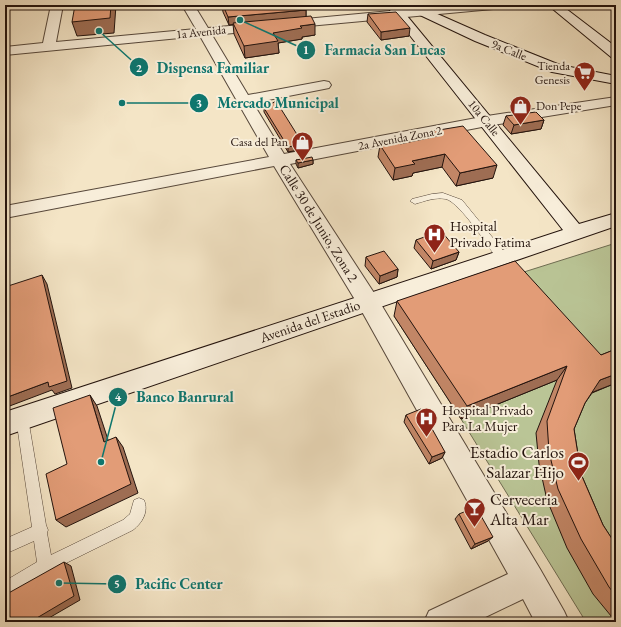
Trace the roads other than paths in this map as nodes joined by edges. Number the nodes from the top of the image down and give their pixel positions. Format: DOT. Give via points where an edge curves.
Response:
graph roads {
  1 [pos="57,5"];
  2 [pos="188,5"];
  3 [pos="493,5"];
  4 [pos="554,5"];
  5 [pos="399,8"];
  6 [pos="422,11"];
  7 [pos="203,32"];
  8 [pos="49,46"];
  9 [pos="5,51"];
  10 [pos="616,54"];
  11 [pos="616,80"];
  12 [pos="324,85"];
  13 [pos="245,100"];
  14 [pos="616,101"];
  15 [pos="487,121"];
  16 [pos="279,160"];
  17 [pos="415,201"];
  18 [pos="5,212"];
  19 [pos="616,219"];
  20 [pos="575,232"];
  21 [pos="502,257"];
  22 [pos="368,302"];
  23 [pos="14,421"];
  24 [pos="139,505"];
  25 [pos="41,530"];
  26 [pos="5,548"];
  27 [pos="45,566"];
  28 [pos="529,580"];
  29 [pos="5,590"];
  30 [pos="440,622"];
  31 [pos="553,622"];
  1 -- 8 [label="street"];
  2 -- 7 [label="street, Calle 30 de Junio, Zona 2"];
  3 -- 6 [label="street"];
  4 -- 10 [label="street"];
  5 -- 6 [label="street, 9a Calle"];
  5 -- 7 [label="street, 1a Avenida"];
  5 -- 15 [label="street, 10a Calle"];
  6 -- 11 [label="street, 9a Calle" via="557,69"];
  7 -- 8 [label="street, 1a Avenida"];
  7 -- 13 [label="street, Calle 30 de Junio, Zona 2"];
  8 -- 9 [label="street, 1a Avenida"];
  12 -- 13 [label="street"];
  13 -- 16 [label="street, Calle 30 de Junio, Zona 2"];
  14 -- 15 [label="street, 2a Avenida Zona 2"];
  15 -- 16 [label="street, 2a Avenida Zona 2"];
  15 -- 20 [label="street, 10a Calle"];
  16 -- 18 [label="street, 2a Avenida Zona 2"];
  16 -- 22 [label="street, Calle 30 de Junio, Zona 2"];
  17 -- 21 [label="lane" via="434,195 453,198 459,202"];
  19 -- 20 [label="street, Avenida del Estadio"];
  20 -- 21 [label="street, Avenida del Estadio"];
  21 -- 22 [label="street, Avenida del Estadio"];
  22 -- 23 [label="street, Avenida del Estadio"];
  22 -- 28 [label="street, Calle 30 de Junio, Zona 2"];
  23 -- 25 [label="lane"];
  24 -- 27 [label="lane" via="136,518 128,525"];
  25 -- 26 [label="lane"];
  25 -- 27 [label="lane"];
  27 -- 29 [label="lane"];
  28 -- 30 [label="street"];
  28 -- 31 [label="street, Calle 30 de Junio, Zona 2"];
}
